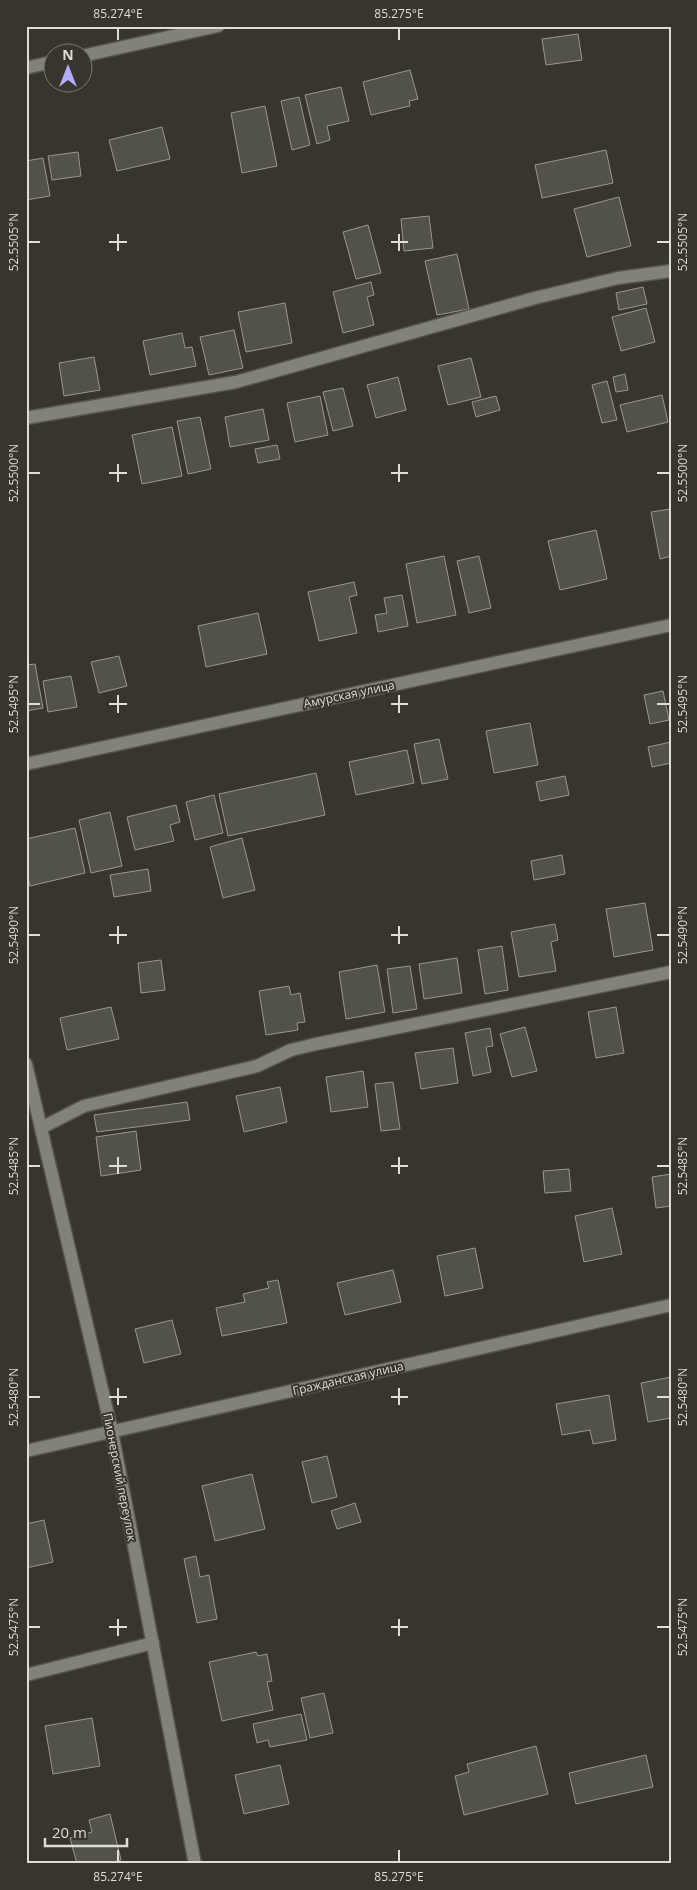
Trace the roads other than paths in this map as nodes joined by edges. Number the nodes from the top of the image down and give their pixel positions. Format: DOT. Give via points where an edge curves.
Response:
graph roads {
  1 [pos="218,26"];
  2 [pos="92,54"];
  3 [pos="42,64"];
  4 [pos="26,68"];
  5 [pos="671,270"];
  6 [pos="26,418"];
  7 [pos="671,624"];
  8 [pos="26,764"];
  9 [pos="671,972"];
  10 [pos="26,1064"];
  11 [pos="41,1128"];
  12 [pos="671,1305"];
  13 [pos="112,1432"];
  14 [pos="26,1451"];
  15 [pos="153,1643"];
  16 [pos="26,1676"];
  17 [pos="195,1864"];
  1 -- 2 [label="street"];
  3 -- 4 [label="street"];
  5 -- 6 [label="street" via="618,278 535,298 236,382"];
  7 -- 8 [label="street, Амурская улица"];
  9 -- 11 [label="street" via="291,1050 257,1066 84,1106"];
  10 -- 11 [label="street, Пионерский переулок"];
  11 -- 13 [label="street, Пионерский переулок"];
  12 -- 13 [label="street, Гражданская улица"];
  13 -- 14 [label="street, Гражданская улица"];
  13 -- 15 [label="street, Пионерский переулок"];
  15 -- 16 [label="street"];
  15 -- 17 [label="street, Пионерский переулок"];
}
